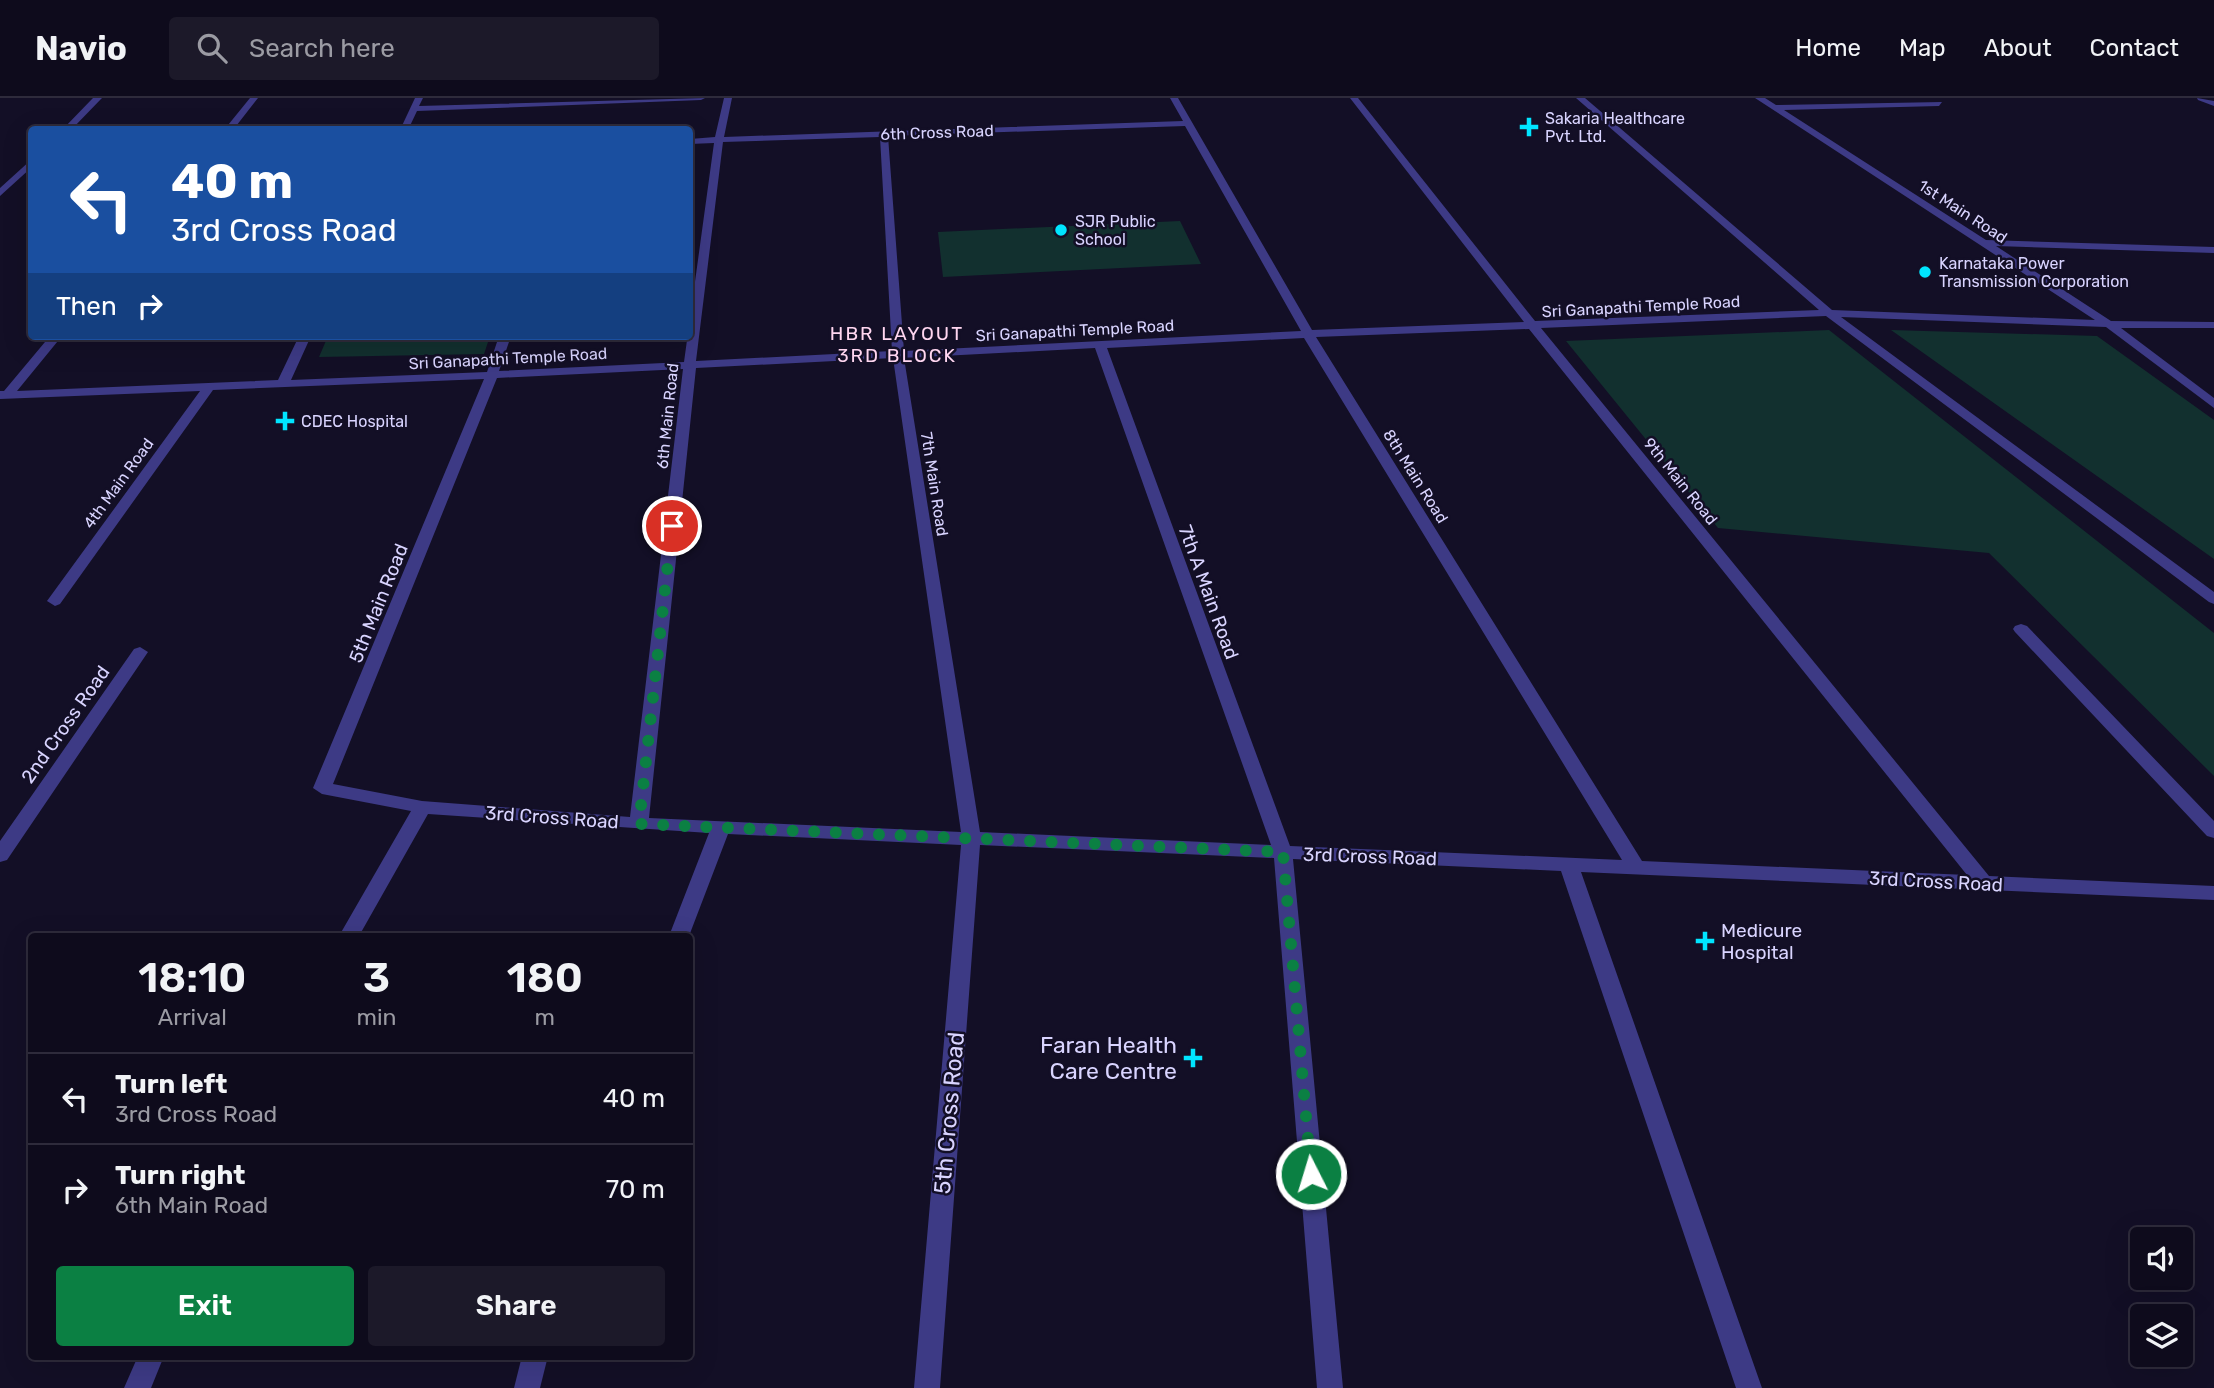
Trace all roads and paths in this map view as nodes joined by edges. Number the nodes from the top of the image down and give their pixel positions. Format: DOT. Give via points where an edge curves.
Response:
graph roads {
  1 [pos="98,98"];
  2 [pos="254,98"];
  3 [pos="419,98"];
  4 [pos="701,98"];
  5 [pos="728,98"];
  6 [pos="1174,98"];
  7 [pos="1354,98"];
  8 [pos="1580,98"];
  9 [pos="1759,98"];
  10 [pos="2201,98"];
  11 [pos="1939,103"];
  12 [pos="2214,104"];
  13 [pos="1774,108"];
  14 [pos="414,109"];
  15 [pos="1185,123"];
  16 [pos="70,126"];
  17 [pos="231,126"];
  18 [pos="406,126"];
  19 [pos="884,134"];
  20 [pos="719,140"];
  21 [pos="693,141"];
  22 [pos="28,166"];
  23 [pos="0,193"];
  24 [pos="1983,243"];
  25 [pos="2214,250"];
  26 [pos="1829,313"];
  27 [pos="2109,324"];
  28 [pos="2214,325"];
  29 [pos="1533,326"];
  30 [pos="1308,334"];
  31 [pos="52,340"];
  32 [pos="303,340"];
  33 [pos="504,340"];
  34 [pos="1100,345"];
  35 [pos="898,355"];
  36 [pos="690,364"];
  37 [pos="492,375"];
  38 [pos="283,383"];
  39 [pos="210,386"];
  40 [pos="3,395"];
  41 [pos="2214,404"];
  42 [pos="2214,599"];
  43 [pos="55,601"];
  44 [pos="2021,629"];
  45 [pos="140,652"];
  46 [pos="422,807"];
  47 [pos="639,824"];
  48 [pos="721,827"];
  49 [pos="2214,832"];
  50 [pos="971,838"];
  51 [pos="1283,852"];
  52 [pos="0,855"];
  53 [pos="1569,864"];
  54 [pos="1636,868"];
  55 [pos="1984,883"];
  56 [pos="2214,893"];
  57 [pos="351,933"];
  58 [pos="681,933"];
  59 [pos="149,1360"];
  60 [pos="534,1360"];
  61 [pos="137,1388"];
  62 [pos="527,1388"];
  63 [pos="927,1388"];
  64 [pos="1330,1388"];
  65 [pos="1749,1388"];
  1 -- 16 [label="street"];
  2 -- 17 [label="street"];
  3 -- 14 [label="street"];
  4 -- 14 [label="street"];
  5 -- 20 [label="street, 6th Main Road"];
  6 -- 15 [label="street, 8th Main Road"];
  7 -- 29 [label="street, 9th Main Road"];
  8 -- 26 [label="street"];
  9 -- 13 [label="street, 1st Main Road"];
  10 -- 12 [label="street"];
  11 -- 13 [label="street"];
  13 -- 24 [label="street, 1st Main Road"];
  14 -- 18 [label="street"];
  15 -- 19 [label="street, 6th Cross Road"];
  15 -- 30 [label="street, 8th Main Road"];
  19 -- 20 [label="street, 6th Cross Road"];
  19 -- 35 [label="street, 7th Main Road"];
  20 -- 21 [label="street, 6th Cross Road"];
  20 -- 36 [label="street, 6th Main Road"];
  22 -- 23 [label="street"];
  24 -- 25 [label="street"];
  24 -- 27 [label="street, 1st Main Road"];
  26 -- 27 [label="street, Sri Ganapathi Temple Road"];
  26 -- 29 [label="street, Sri Ganapathi Temple Road"];
  26 -- 42 [label="street"];
  27 -- 28 [label="street, Sri Ganapathi Temple Road"];
  27 -- 41 [label="street, 1st Main Road"];
  29 -- 30 [label="street, Sri Ganapathi Temple Road"];
  29 -- 55 [label="street, 9th Main Road"];
  30 -- 34 [label="street, Sri Ganapathi Temple Road"];
  30 -- 54 [label="street, 8th Main Road"];
  31 -- 40 [label="street"];
  32 -- 38 [label="street"];
  33 -- 37 [label="street, 5th Main Road"];
  34 -- 35 [label="street, Sri Ganapathi Temple Road"];
  34 -- 51 [label="street, 7th A Main Road"];
  35 -- 36 [label="street, Sri Ganapathi Temple Road"];
  35 -- 50 [label="street, 7th Main Road"];
  36 -- 37 [label="street, Sri Ganapathi Temple Road"];
  36 -- 47 [label="street, 6th Main Road"];
  37 -- 38 [label="street, Sri Ganapathi Temple Road"];
  37 -- 46 [label="street, 5th Main Road" via="322,788"];
  38 -- 39 [label="street, Sri Ganapathi Temple Road"];
  39 -- 40 [label="street, Sri Ganapathi Temple Road"];
  39 -- 43 [label="street, 4th Main Road"];
  44 -- 49 [label="street"];
  45 -- 52 [label="street, 2nd Cross Road"];
  46 -- 47 [label="street, 3rd Cross Road"];
  46 -- 57 [label="street"];
  47 -- 48 [label="street, 3rd Cross Road"];
  48 -- 50 [label="street, 3rd Cross Road"];
  48 -- 58 [label="street"];
  50 -- 51 [label="street, 3rd Cross Road"];
  50 -- 63 [label="street, 5th Cross Road"];
  51 -- 53 [label="street, 3rd Cross Road"];
  51 -- 64 [label="street"];
  53 -- 54 [label="street, 3rd Cross Road"];
  53 -- 65 [label="street"];
  54 -- 55 [label="street, 3rd Cross Road"];
  55 -- 56 [label="street, 3rd Cross Road"];
  59 -- 61 [label="street"];
  60 -- 62 [label="street"];
}
